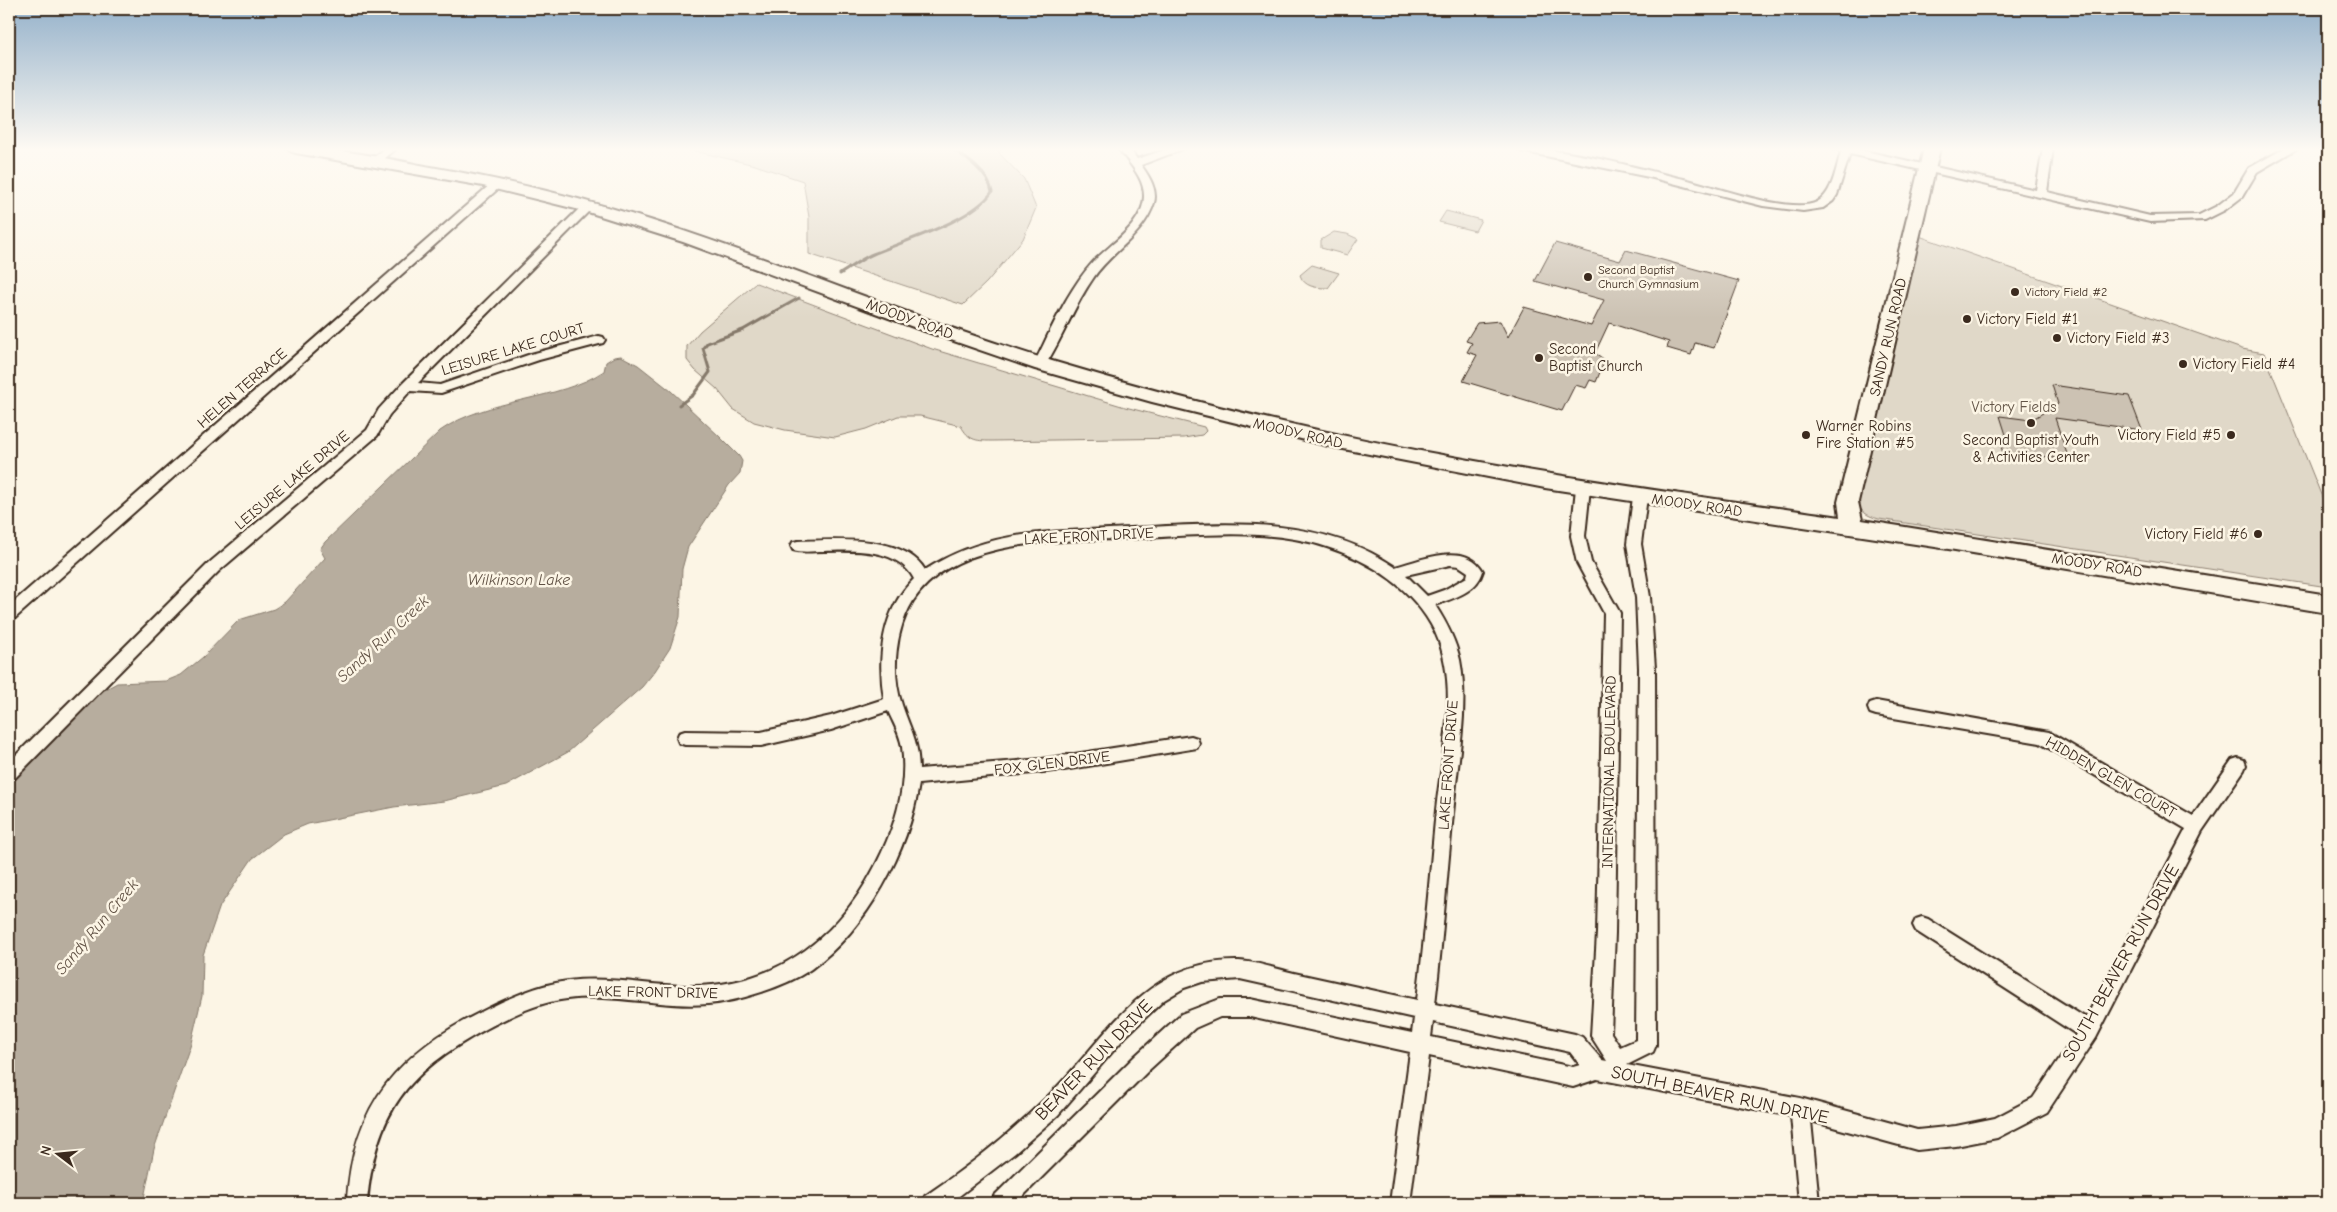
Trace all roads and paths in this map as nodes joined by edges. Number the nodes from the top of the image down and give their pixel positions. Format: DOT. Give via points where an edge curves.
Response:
graph roads {
  1 [pos="474,205"];
  2 [pos="582,205"];
  3 [pos="1148,205"];
  4 [pos="1777,205"];
  5 [pos="1824,205"];
  6 [pos="1919,205"];
  7 [pos="2084,205"];
  8 [pos="2226,205"];
  9 [pos="588,206"];
  10 [pos="599,340"];
  11 [pos="1040,364"];
  12 [pos="407,387"];
  13 [pos="1583,488"];
  14 [pos="1640,497"];
  15 [pos="1852,526"];
  16 [pos="798,546"];
  17 [pos="1395,573"];
  18 [pos="922,580"];
  19 [pos="1425,603"];
  20 [pos="2328,604"];
  21 [pos="9,615"];
  22 [pos="892,703"];
  23 [pos="1876,708"];
  24 [pos="685,738"];
  25 [pos="1191,743"];
  26 [pos="2238,765"];
  27 [pos="9,772"];
  28 [pos="912,777"];
  29 [pos="2196,826"];
  30 [pos="1922,925"];
  31 [pos="1423,1012"];
  32 [pos="2088,1031"];
  33 [pos="1419,1043"];
  34 [pos="1618,1067"];
  35 [pos="1597,1069"];
  36 [pos="1800,1108"];
  37 [pos="356,1203"];
  38 [pos="932,1203"];
  39 [pos="1001,1203"];
  40 [pos="1400,1203"];
  41 [pos="1809,1203"];
  1 -- 21 [label="street, HELEN TERRACE"];
  2 -- 9 [label="main road, MOODY ROAD"];
  3 -- 11 [label="street" via="1142,218 1090,273 1060,321"];
  4 -- 5 [label="street" via="1803,208"];
  6 -- 15 [label="main road, SANDY RUN ROAD" via="1848,502"];
  7 -- 8 [label="street" via="2150,219 2201,218"];
  9 -- 11 [label="main road, MOODY ROAD" via="731,253"];
  9 -- 12 [label="street, LEISURE LAKE DRIVE"];
  10 -- 12 [label="street, LEISURE LAKE COURT" via="535,357 440,389"];
  11 -- 13 [label="main road, MOODY ROAD" via="1335,442"];
  12 -- 27 [label="street, LEISURE LAKE DRIVE" via="384,412 372,433 214,567"];
  13 -- 14 [label="main road, MOODY ROAD"];
  13 -- 34 [label="street, INTERNATIONAL BOULEVARD" via="1578,536 1584,563 1612,612 1602,1036"];
  14 -- 15 [label="main road, MOODY ROAD"];
  14 -- 34 [label="street" via="1634,544 1643,597 1647,668 1646,1045"];
  15 -- 20 [label="main road, MOODY ROAD"];
  16 -- 18 [label="street" via="876,548 913,563"];
  17 -- 18 [label="street, LAKE FRONT DRIVE" via="1370,559 1302,535 1264,530 1205,530 1013,540 954,560"];
  17 -- 19 [label="street, LAKE FRONT DRIVE"];
  17 -- 19 [label="street" via="1448,559 1473,566 1476,572 1473,580"];
  18 -- 22 [label="street, LAKE FRONT DRIVE" via="895,619 888,645"];
  19 -- 31 [label="street, LAKE FRONT DRIVE" via="1446,640 1453,665 1454,722"];
  22 -- 24 [label="street" via="831,723 761,739"];
  22 -- 28 [label="street, LAKE FRONT DRIVE" via="904,725"];
  23 -- 29 [label="street, HIDDEN GLEN COURT" via="2043,737"];
  25 -- 28 [label="street, FOX GLEN DRIVE" via="1004,771"];
  26 -- 29 [label="street, SOUTH BEAVER RUN DRIVE"];
  28 -- 37 [label="street, LAKE FRONT DRIVE" via="892,850 854,913 802,966 729,993 694,995 566,990 522,1002 477,1024 437,1047 398,1082 370,1130"];
  29 -- 32 [label="street, SOUTH BEAVER RUN DRIVE"];
  30 -- 32 [label="street"];
  31 -- 33 [label="street, LAKE FRONT DRIVE"];
  31 -- 35 [label="street, SOUTH BEAVER RUN DRIVE" via="1575,1044"];
  31 -- 38 [label="street, BEAVER RUN DRIVE" via="1240,970 1201,974 1164,988 1122,1027 1052,1107 958,1186"];
  32 -- 36 [label="street, SOUTH BEAVER RUN DRIVE" via="2040,1104 1996,1128 1917,1140"];
  33 -- 35 [label="street, SOUTH BEAVER RUN DRIVE" via="1573,1078"];
  33 -- 39 [label="street" via="1250,1008 1220,1008 1188,1021"];
  33 -- 40 [label="street, LAKE FRONT DRIVE"];
  34 -- 35 [label="street, SOUTH BEAVER RUN DRIVE"];
  34 -- 36 [label="street, SOUTH BEAVER RUN DRIVE"];
  36 -- 41 [label="street"];
}
